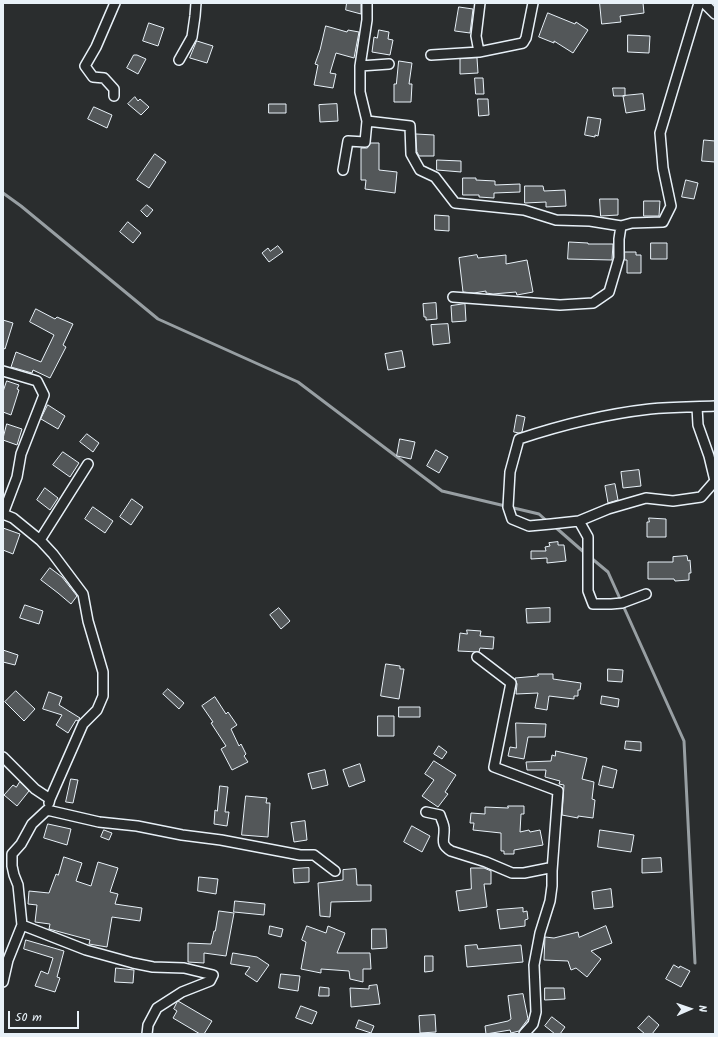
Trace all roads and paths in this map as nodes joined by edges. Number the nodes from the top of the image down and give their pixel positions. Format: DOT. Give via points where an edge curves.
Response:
graph roads {
  1 [pos="115,3"];
  2 [pos="196,3"];
  3 [pos="367,3"];
  4 [pos="480,3"];
  5 [pos="533,3"];
  6 [pos="699,3"];
  7 [pos="704,3"];
  8 [pos="715,14"];
  9 [pos="479,52"];
  10 [pos="431,56"];
  11 [pos="179,60"];
  12 [pos="389,64"];
  13 [pos="360,66"];
  14 [pos="114,96"];
  15 [pos="367,121"];
  16 [pos="343,170"];
  17 [pos="621,226"];
  18 [pos="453,297"];
  19 [pos="3,371"];
  20 [pos="715,406"];
  21 [pos="697,407"];
  22 [pos="88,464"];
  23 [pos="715,481"];
  24 [pos="579,521"];
  25 [pos="40,540"];
  26 [pos="646,594"];
  27 [pos="477,657"];
  28 [pos="3,757"];
  29 [pos="50,799"];
  30 [pos="47,810"];
  31 [pos="426,812"];
  32 [pos="335,870"];
  33 [pos="552,871"];
  34 [pos="22,925"];
  35 [pos="3,982"];
  36 [pos="146,1034"];
  37 [pos="524,1034"];
  1 -- 14 [label="street" via="85,66 93,76 104,78 114,89"];
  2 -- 11 [label="street" via="192,37"];
  3 -- 13 [label="street"];
  4 -- 9 [label="street" via="476,32"];
  5 -- 9 [label="street" via="523,43"];
  6 -- 17 [label="street" via="660,133 662,168 671,206 663,222 632,222"];
  7 -- 8 [label="street"];
  9 -- 10 [label="street"];
  12 -- 13 [label="street"];
  13 -- 15 [label="street" via="360,92"];
  15 -- 16 [label="street" via="365,142 348,141"];
  15 -- 17 [label="street" via="410,126 411,154 420,170 434,177 455,203 524,210 556,220 590,221"];
  17 -- 18 [label="street" via="620,258 609,292 593,304 560,305"];
  19 -- 25 [label="street" via="37,381 44,395 21,454 17,477 3,514 13,518"];
  20 -- 21 [label="street"];
  21 -- 23 [label="street" via="698,425"];
  21 -- 24 [label="street" via="650,409 606,416 518,439 510,472 508,506 512,519 529,526"];
  22 -- 25 [label="street"];
  23 -- 24 [label="street" via="701,497 673,501 646,498"];
  24 -- 26 [label="street" via="588,537 588,591 593,604 622,603"];
  25 -- 29 [label="street" via="84,594 88,621 103,672 103,696 97,710 84,724"];
  27 -- 33 [label="street" via="511,682 494,767 558,791"];
  28 -- 29 [label="street" via="35,789"];
  29 -- 30 [label="street"];
  30 -- 32 [label="street" via="99,822 236,842 300,855 314,855"];
  30 -- 34 [label="street" via="32,824 12,854"];
  31 -- 33 [label="street" via="440,815 444,827 443,841 452,851 512,872 524,874 549,868"];
  33 -- 37 [label="street" via="550,901 534,965 536,1012 533,1024"];
  34 -- 35 [label="street" via="8,960"];
  34 -- 36 [label="street" via="86,950 133,963 153,967 184,968 213,975 210,981 182,992 157,1008"];
}
